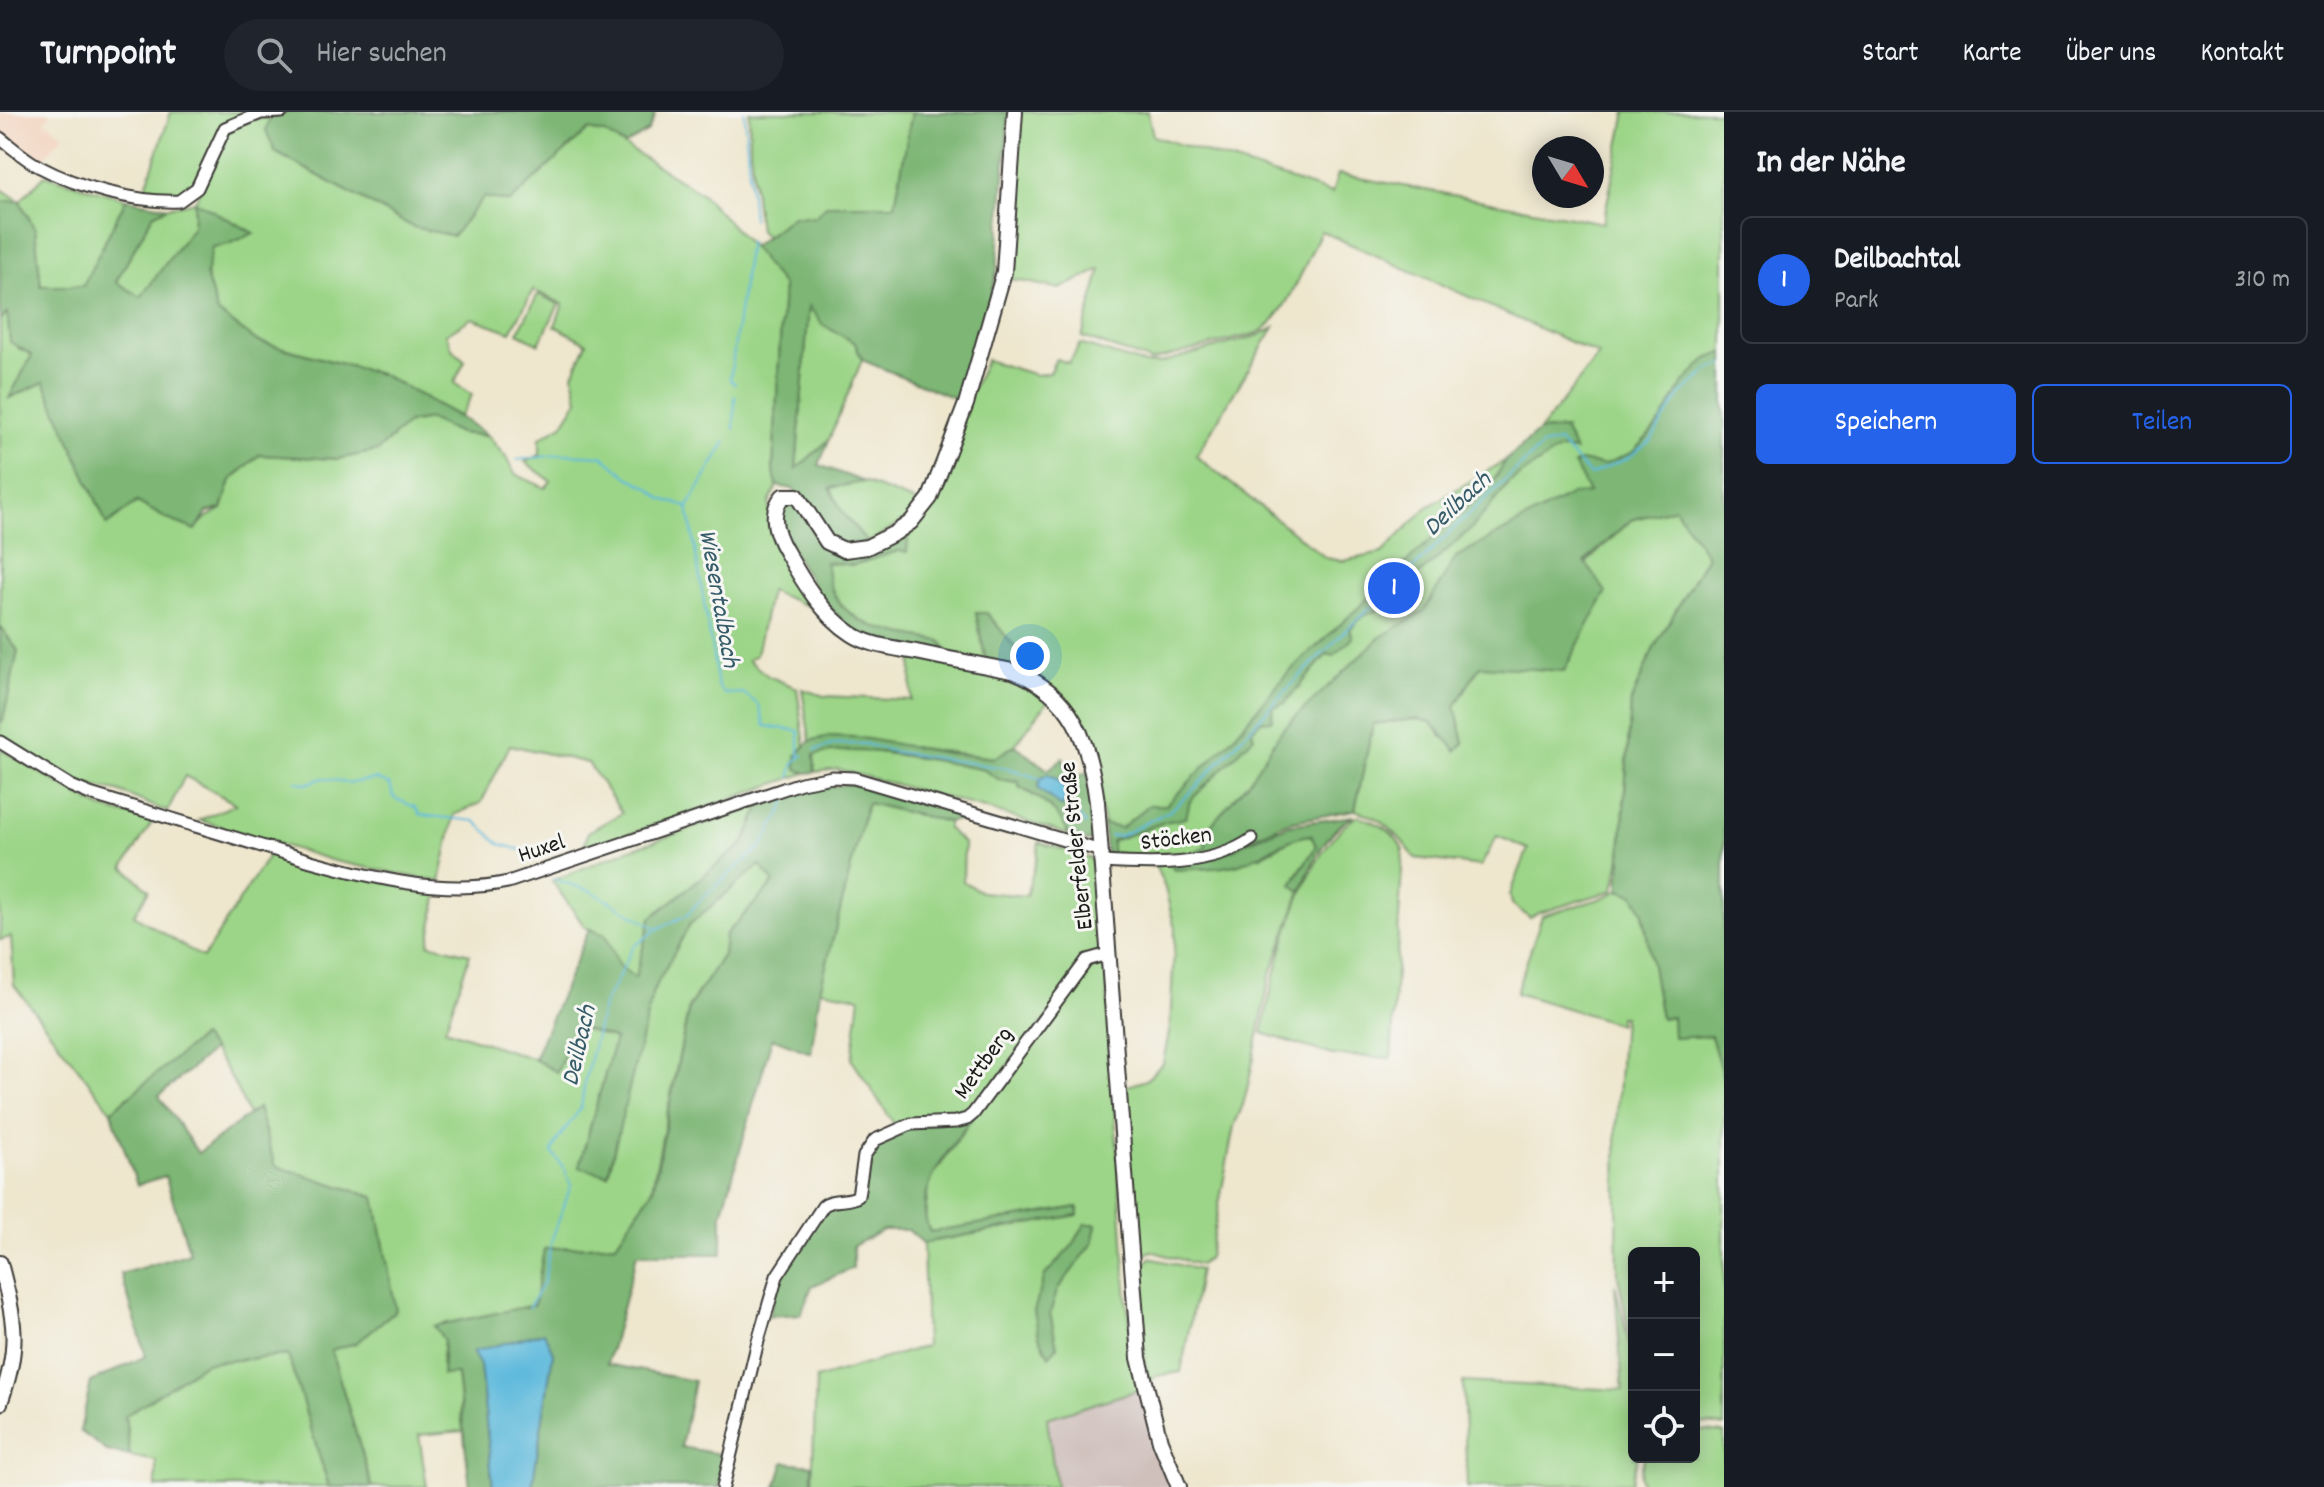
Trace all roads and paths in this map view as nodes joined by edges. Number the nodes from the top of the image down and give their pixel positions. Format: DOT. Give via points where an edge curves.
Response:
graph roads {
  1 [pos="282,112"];
  2 [pos="1015,112"];
  3 [pos="0,138"];
  4 [pos="0,742"];
  5 [pos="1252,839"];
  6 [pos="1102,856"];
  7 [pos="1108,954"];
  8 [pos="0,1263"];
  9 [pos="0,1403"];
  10 [pos="723,1487"];
  11 [pos="1179,1487"];
  1 -- 3 [label="street" via="261,113 225,128 197,188 179,201 98,188 38,166"];
  2 -- 6 [label="main road, Elberfelder Straße" via="1004,272 966,404 930,498 895,533 854,550 827,542 797,496 783,496 778,502 775,523 782,545 814,596 855,636 1013,671 1064,704 1088,752"];
  4 -- 6 [label="street, Huxel" via="90,794 311,861 446,888 508,882 832,777 854,778"];
  5 -- 6 [label="street, Stöcken" via="1208,857 1150,864"];
  6 -- 7 [label="main road, Elberfelder Straße"];
  7 -- 10 [label="street, Mettberg" via="1087,960 973,1114 956,1122 911,1124 875,1140 864,1156 858,1196 823,1206 777,1276"];
  7 -- 11 [label="main road, Elberfelder Straße" via="1139,1358 1160,1441"];
  8 -- 9 [label="main road" via="15,1341"];
}
